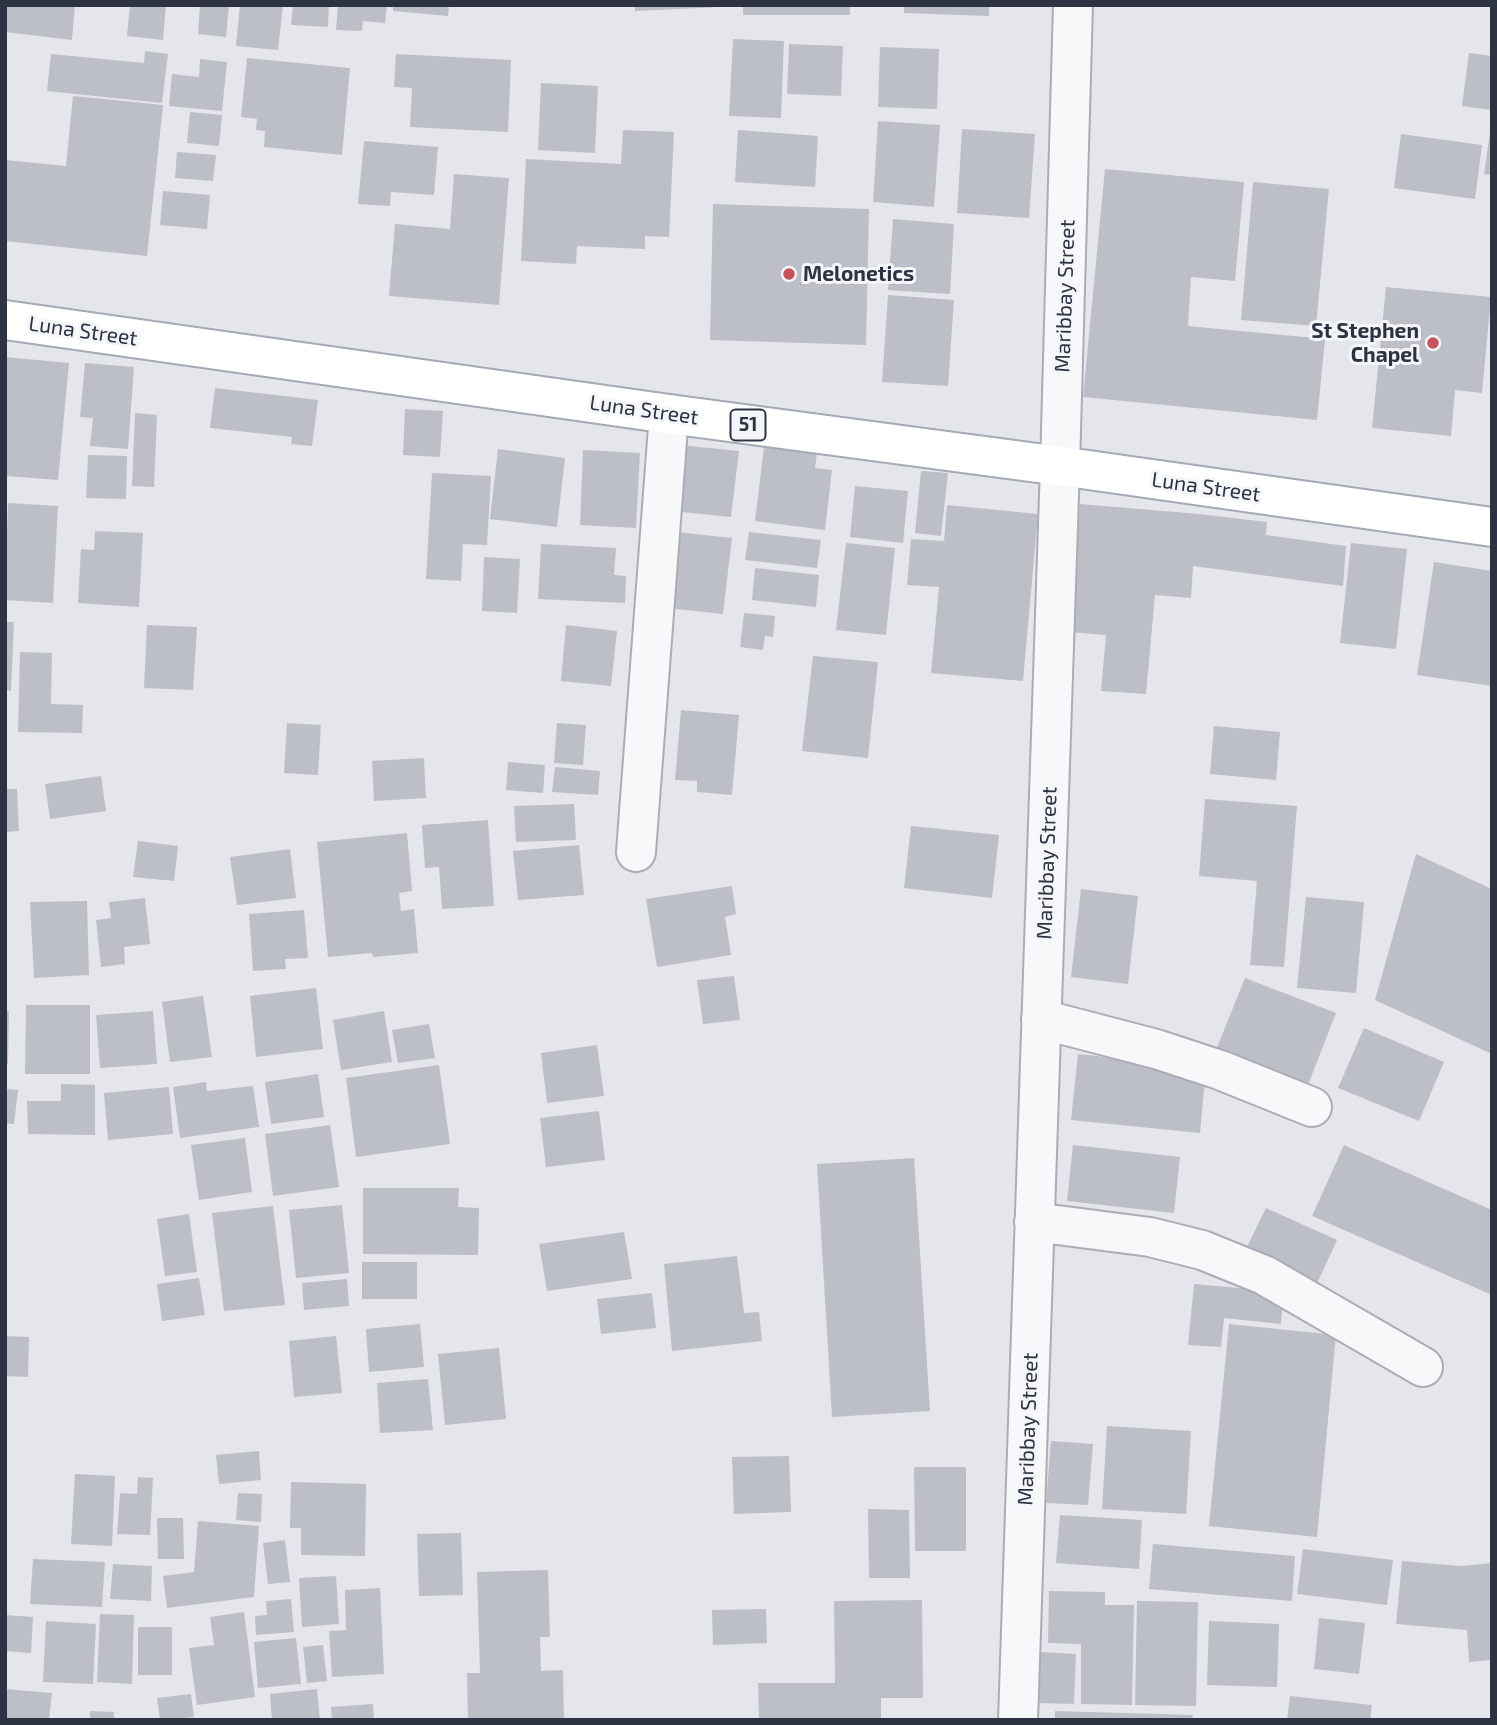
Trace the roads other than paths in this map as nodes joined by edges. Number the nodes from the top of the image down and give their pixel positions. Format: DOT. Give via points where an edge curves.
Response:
graph roads {
  1 [pos="1073,5"];
  2 [pos="5,320"];
  3 [pos="669,414"];
  4 [pos="1060,466"];
  5 [pos="1492,527"];
  6 [pos="636,852"];
  7 [pos="1041,1019"];
  8 [pos="1312,1107"];
  9 [pos="1034,1222"];
  10 [pos="1423,1367"];
  11 [pos="1018,1720"];
  1 -- 4 [label="street, Maribbay Street"];
  2 -- 3 [label="main road, Luna Street / 51"];
  3 -- 4 [label="main road, Luna Street / 51"];
  3 -- 6 [label="street"];
  4 -- 5 [label="main road, Luna Street / 51"];
  4 -- 7 [label="street, Maribbay Street"];
  7 -- 8 [label="street" via="1156,1049"];
  7 -- 9 [label="street, Maribbay Street"];
  9 -- 10 [label="street" via="1150,1237 1202,1250 1264,1275"];
  9 -- 11 [label="street, Maribbay Street"];
}
